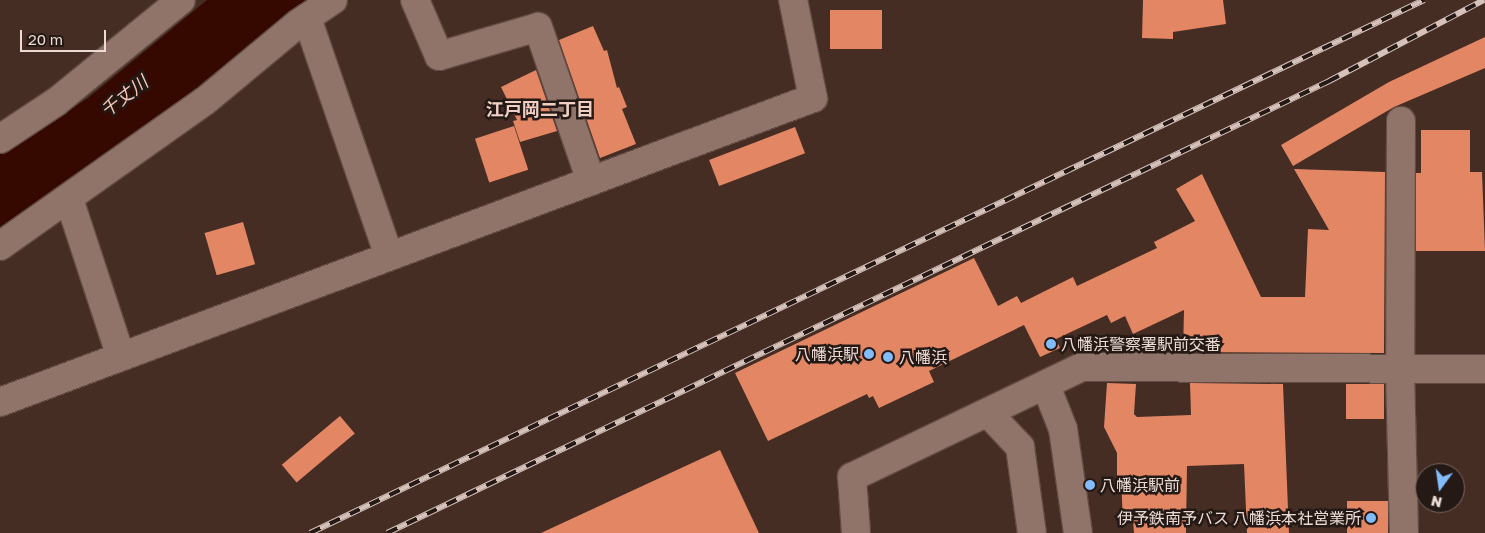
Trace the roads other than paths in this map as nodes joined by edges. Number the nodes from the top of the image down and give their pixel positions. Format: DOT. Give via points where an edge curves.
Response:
graph roads {
  1 [pos="181,0"];
  2 [pos="333,0"];
  3 [pos="415,0"];
  4 [pos="793,0"];
  5 [pos="306,18"];
  6 [pos="1401,121"];
  7 [pos="0,139"];
  8 [pos="591,181"];
  9 [pos="69,199"];
  10 [pos="0,246"];
  11 [pos="389,256"];
  12 [pos="121,357"];
  13 [pos="1485,369"];
  14 [pos="1400,371"];
  15 [pos="1046,386"];
  16 [pos="0,402"];
  17 [pos="988,413"];
  18 [pos="856,533"];
  19 [pos="1032,533"];
  20 [pos="1078,533"];
  21 [pos="1404,533"];
  1 -- 7 [label="street" via="56,102"];
  2 -- 5 [label="street"];
  3 -- 8 [label="street" via="439,56 538,27"];
  4 -- 8 [label="street" via="813,98"];
  5 -- 9 [label="street" via="205,101"];
  5 -- 11 [label="street"];
  6 -- 14 [label="street"];
  8 -- 11 [label="street"];
  9 -- 10 [label="street"];
  9 -- 12 [label="street"];
  11 -- 12 [label="street"];
  12 -- 16 [label="street"];
  13 -- 14 [label="street"];
  14 -- 15 [label="street" via="1082,368"];
  14 -- 21 [label="street"];
  15 -- 17 [label="street"];
  15 -- 20 [label="street" via="1063,429"];
  17 -- 18 [label="street" via="852,477"];
  17 -- 19 [label="street" via="1020,447"];
}
